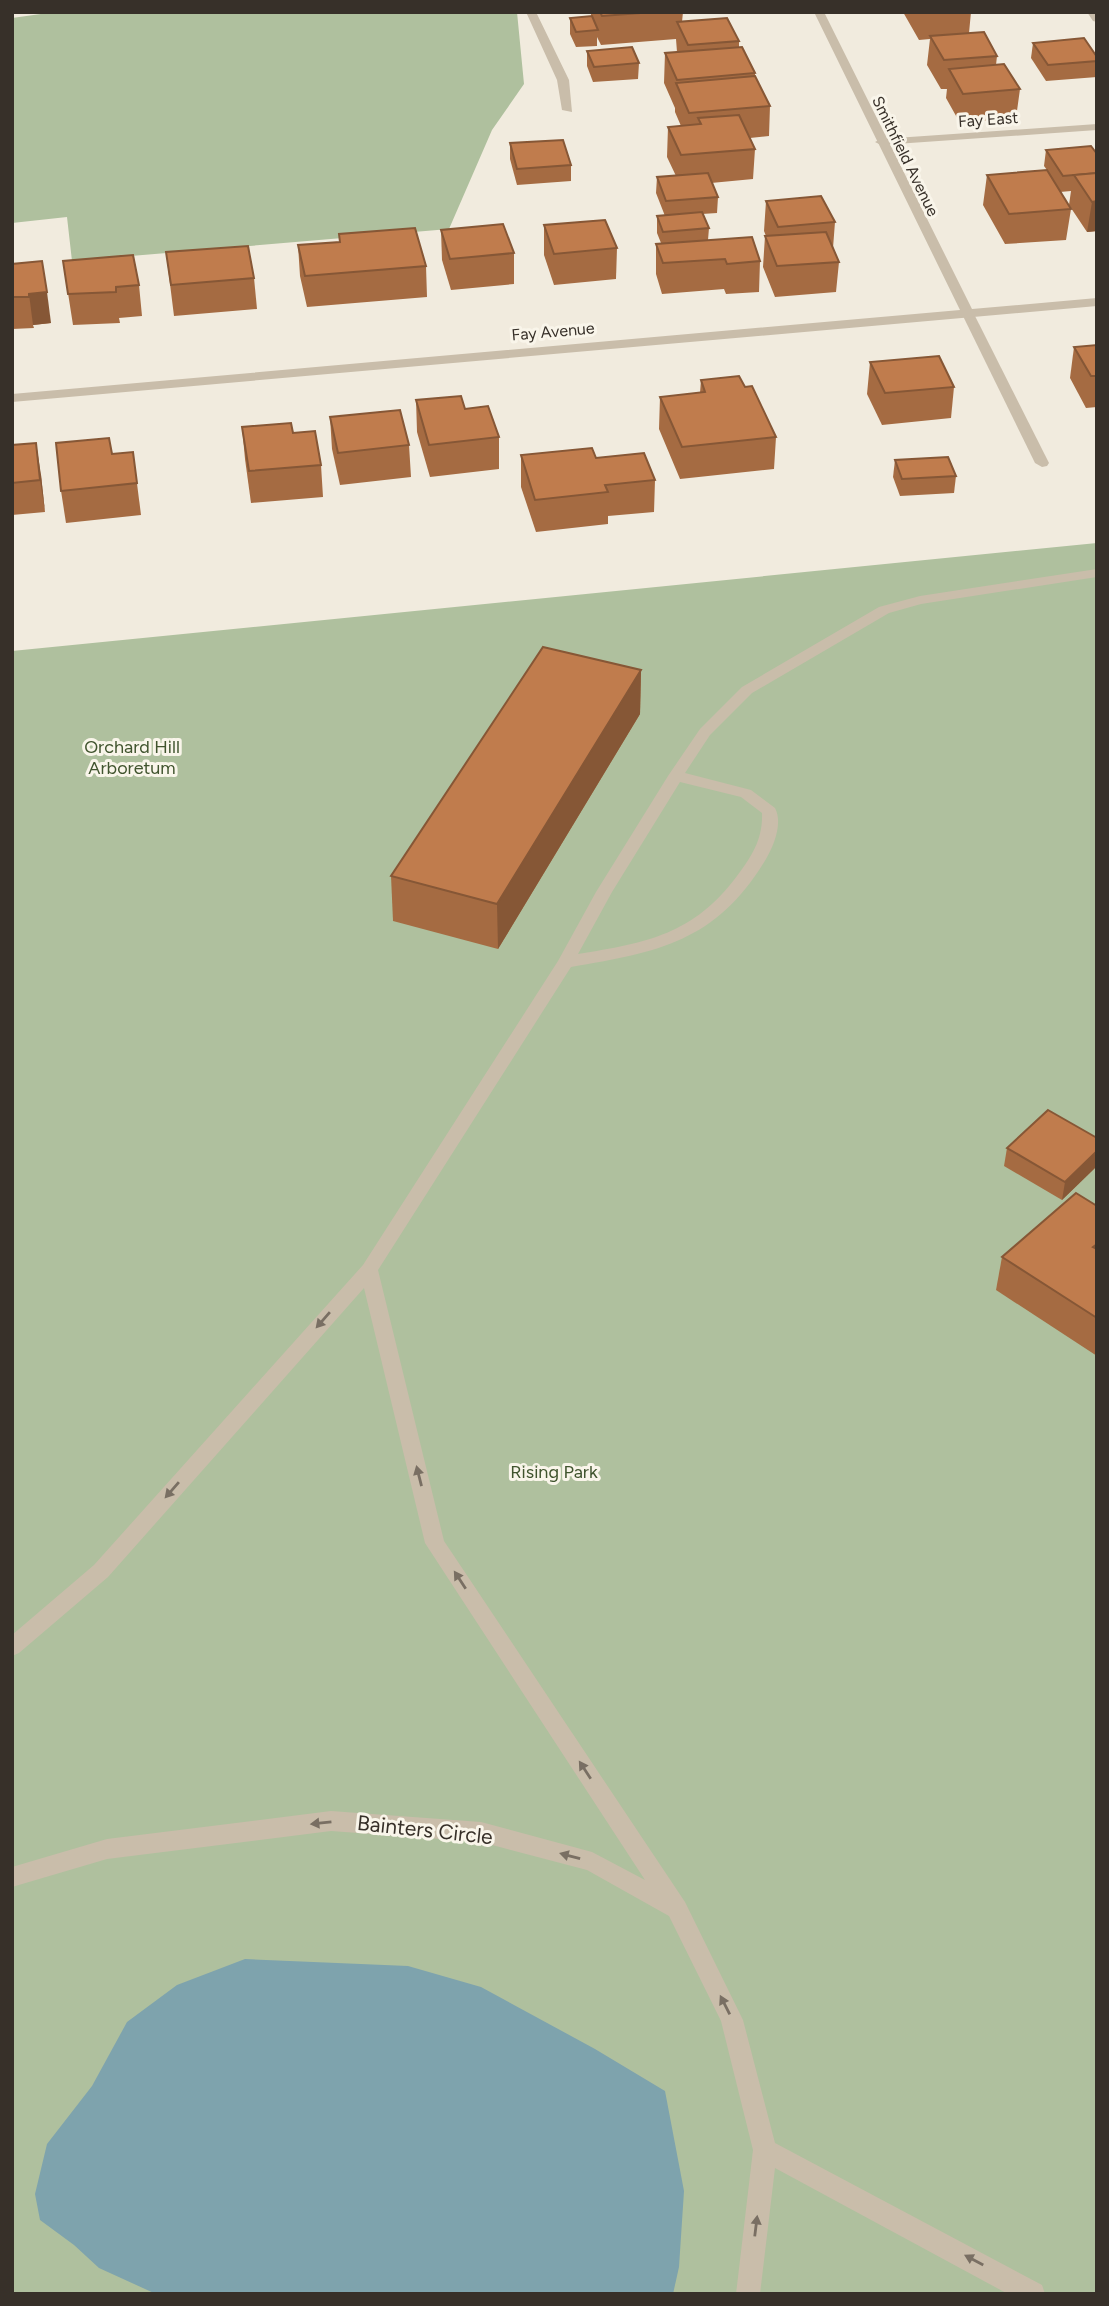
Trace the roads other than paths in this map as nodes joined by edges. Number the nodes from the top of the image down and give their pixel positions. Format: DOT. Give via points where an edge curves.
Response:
graph roads {
  1 [pos="531,12"];
  2 [pos="820,12"];
  3 [pos="1092,12"];
  4 [pos="1097,19"];
  5 [pos="568,110"];
  6 [pos="1097,127"];
  7 [pos="881,142"];
  8 [pos="1097,302"];
  9 [pos="967,312"];
  10 [pos="12,397"];
  11 [pos="1042,463"];
  12 [pos="1097,573"];
  13 [pos="676,776"];
  14 [pos="566,962"];
  15 [pos="369,1270"];
  16 [pos="12,1647"];
  17 [pos="12,1877"];
  18 [pos="677,1909"];
  19 [pos="765,2150"];
  20 [pos="748,2294"];
  21 [pos="1033,2294"];
  1 -- 5 [label="street" via="563,80"];
  2 -- 7 [label="street, Smithfield Avenue"];
  3 -- 4 [label="street"];
  6 -- 7 [label="street, Fay East"];
  7 -- 9 [label="street, Smithfield Avenue"];
  8 -- 9 [label="street, Fay Avenue"];
  9 -- 10 [label="street, Fay Avenue"];
  9 -- 11 [label="street, Smithfield Avenue"];
  12 -- 13 [label="street" via="933,597 884,610 747,690 705,732"];
  13 -- 14 [label="street"];
  13 -- 14 [label="street" via="746,793 770,811 772,831 754,865 719,910 690,929 645,948"];
  14 -- 15 [label="street"];
  15 -- 16 [label="street, one-way" via="100,1571"];
  18 -- 15 [label="street, one-way" via="435,1543"];
  18 -- 17 [label="street, Bainters Circle, one-way" via="592,1861 481,1832 331,1821 107,1849"];
  19 -- 18 [label="street, one-way" via="732,2020"];
  20 -- 19 [label="street, one-way"];
  21 -- 19 [label="street, one-way"];
}
